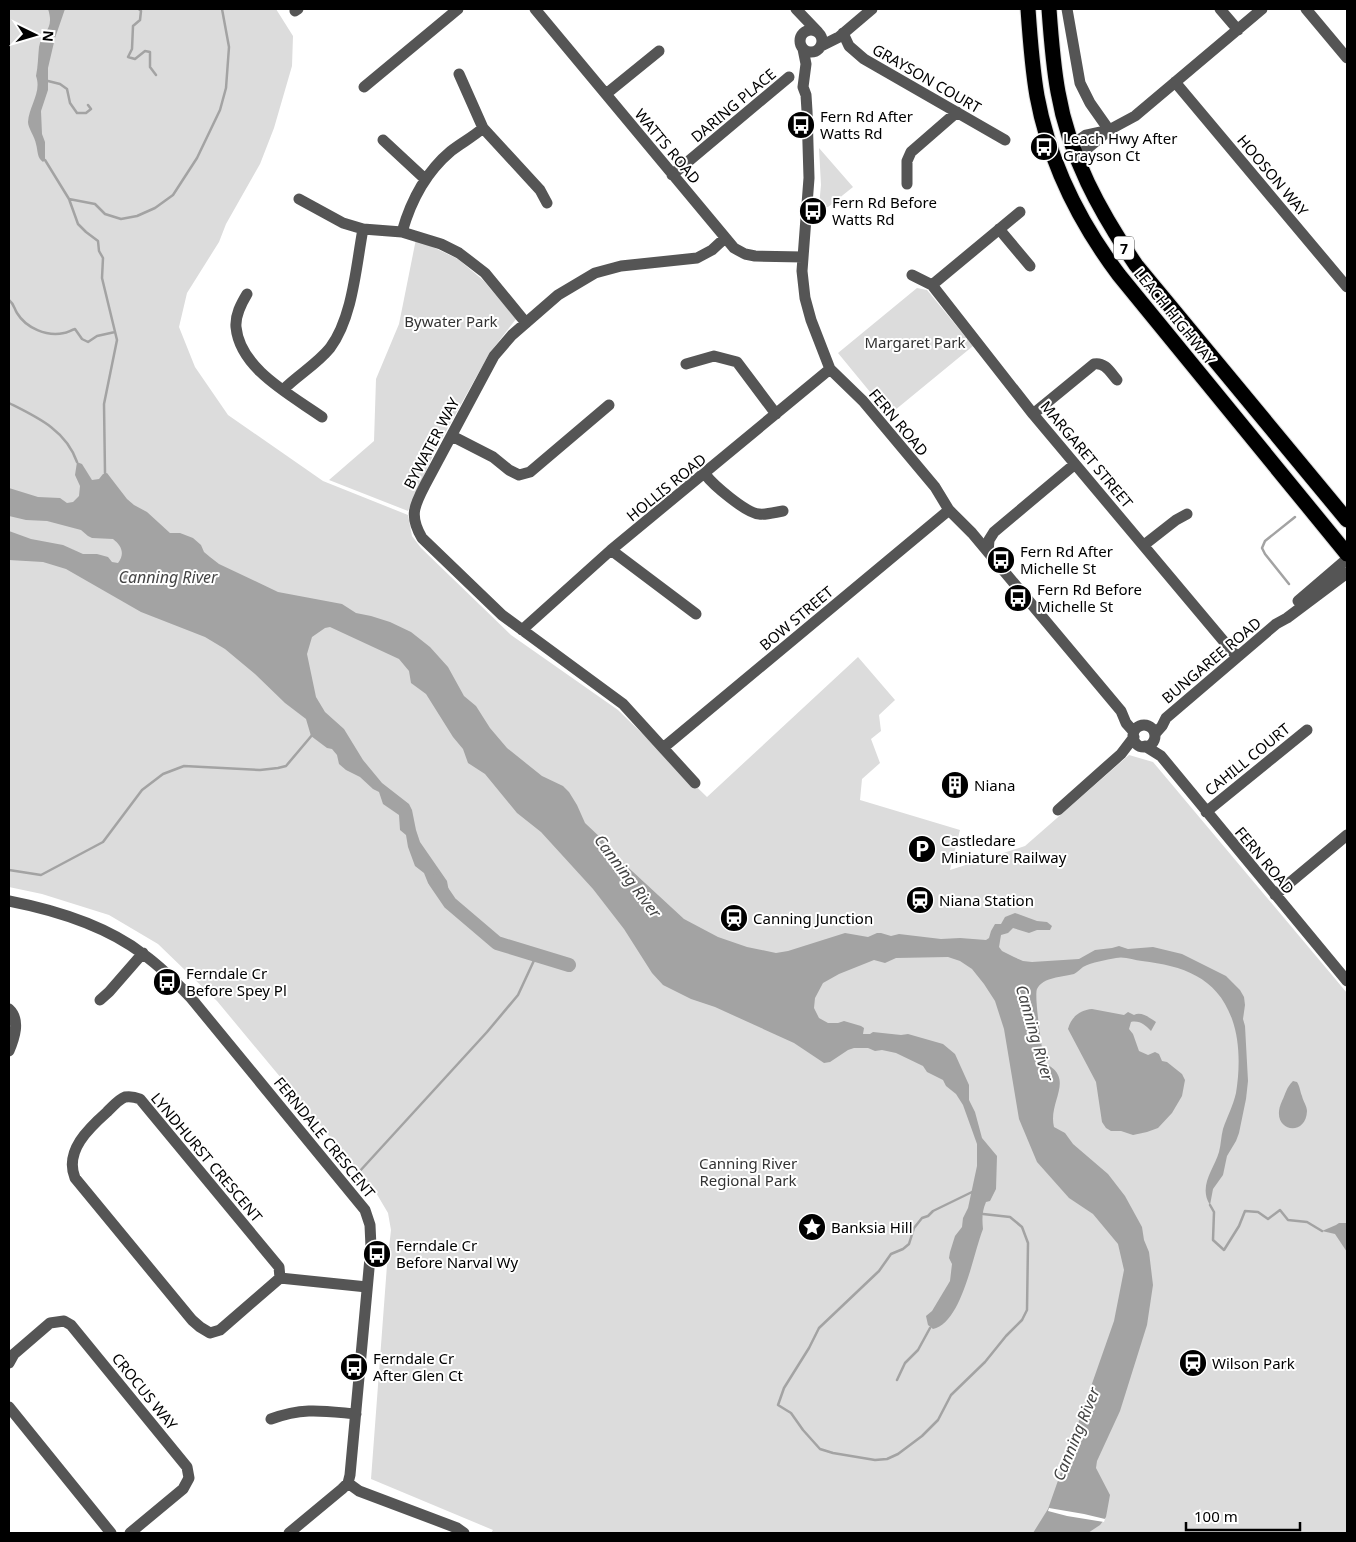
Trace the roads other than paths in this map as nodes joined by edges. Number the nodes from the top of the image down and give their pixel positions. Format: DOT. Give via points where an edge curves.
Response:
graph roads {
  1 [pos="458,9"];
  2 [pos="535,9"];
  3 [pos="796,9"];
  4 [pos="872,9"];
  5 [pos="1028,9"];
  6 [pos="1049,9"];
  7 [pos="1067,9"];
  8 [pos="1220,9"];
  9 [pos="1262,9"];
  10 [pos="1306,9"];
  11 [pos="1238,30"];
  12 [pos="843,33"];
  13 [pos="800,36"];
  14 [pos="819,41"];
  15 [pos="803,49"];
  16 [pos="659,51"];
  17 [pos="1347,58"];
  18 [pos="459,74"];
  19 [pos="789,77"];
  20 [pos="1175,82"];
  21 [pos="364,87"];
  22 [pos="606,94"];
  23 [pos="806,95"];
  24 [pos="957,112"];
  25 [pos="483,128"];
  26 [pos="1109,130"];
  27 [pos="383,140"];
  28 [pos="1005,140"];
  29 [pos="1072,145"];
  30 [pos="1077,160"];
  31 [pos="672,175"];
  32 [pos="425,179"];
  33 [pos="907,184"];
  34 [pos="299,199"];
  35 [pos="547,203"];
  36 [pos="1020,212"];
  37 [pos="363,229"];
  38 [pos="999,229"];
  39 [pos="1090,230"];
  40 [pos="402,232"];
  41 [pos="725,238"];
  42 [pos="802,257"];
  43 [pos="1030,266"];
  44 [pos="912,275"];
  45 [pos="932,285"];
  46 [pos="1347,287"];
  47 [pos="247,294"];
  48 [pos="526,322"];
  49 [pos="686,364"];
  50 [pos="830,369"];
  51 [pos="1117,380"];
  52 [pos="284,390"];
  53 [pos="608,405"];
  54 [pos="776,414"];
  55 [pos="1034,414"];
  56 [pos="322,417"];
  57 [pos="452,436"];
  58 [pos="1075,464"];
  59 [pos="705,474"];
  60 [pos="783,510"];
  61 [pos="948,510"];
  62 [pos="1187,514"];
  63 [pos="1347,520"];
  64 [pos="1144,545"];
  65 [pos="612,550"];
  66 [pos="988,552"];
  67 [pos="1347,554"];
  68 [pos="1347,558"];
  69 [pos="1347,572"];
  70 [pos="696,614"];
  71 [pos="1276,624"];
  72 [pos="522,630"];
  73 [pos="1237,657"];
  74 [pos="1307,730"];
  75 [pos="1144,736"];
  76 [pos="663,748"];
  77 [pos="695,783"];
  78 [pos="1058,810"];
  79 [pos="1206,812"];
  80 [pos="1347,835"];
  81 [pos="1275,895"];
  82 [pos="9,901"];
  83 [pos="143,953"];
  84 [pos="1347,981"];
  85 [pos="100,1000"];
  86 [pos="9,1009"];
  87 [pos="9,1052"];
  88 [pos="280,1278"];
  89 [pos="367,1288"];
  90 [pos="9,1363"];
  91 [pos="9,1407"];
  92 [pos="356,1414"];
  93 [pos="272,1419"];
  94 [pos="348,1483"];
  95 [pos="111,1533"];
  96 [pos="130,1533"];
  97 [pos="289,1533"];
  98 [pos="464,1533"];
  1 -- 21 [label="street"];
  2 -- 22 [label="street, WATTS ROAD"];
  3 -- 13 [label="street, FERN ROAD"];
  3 -- 14 [label="street, FERN ROAD"];
  4 -- 12 [label="street"];
  5 -- 39 [label="highway, LEACH HIGHWAY / 7" via="1033,73 1043,122 1070,197"];
  6 -- 29 [label="highway, LEACH HIGHWAY / 7" via="1058,93"];
  7 -- 26 [label="street" via="1080,83"];
  8 -- 11 [label="street"];
  9 -- 11 [label="street"];
  10 -- 17 [label="street"];
  11 -- 20 [label="street"];
  12 -- 14 [label="street"];
  12 -- 24 [label="street, GRAYSON COURT" via="849,46 864,60"];
  13 -- 14 [label="street" via="808,30"];
  13 -- 15 [label="street, FERN ROAD"];
  14 -- 15 [label="street" via="810,52"];
  14 -- 23 [label="street, FERN ROAD"];
  15 -- 23 [label="street, FERN ROAD"];
  16 -- 22 [label="street"];
  18 -- 25 [label="street"];
  19 -- 31 [label="street, DARING PLACE"];
  20 -- 26 [label="street" via="1135,116"];
  20 -- 46 [label="street, HOOSON WAY"];
  22 -- 31 [label="street, WATTS ROAD"];
  23 -- 42 [label="street, FERN ROAD" via="809,178"];
  24 -- 28 [label="street, GRAYSON COURT"];
  24 -- 33 [label="street" via="910,152"];
  25 -- 32 [label="street" via="452,151"];
  25 -- 35 [label="street" via="540,190"];
  26 -- 29 [label="street" via="1086,134"];
  26 -- 30 [label="street"];
  27 -- 32 [label="street"];
  29 -- 30 [label="highway, LEACH HIGHWAY / 7"];
  29 -- 39 [label="highway" via="1065,163"];
  30 -- 63 [label="highway, LEACH HIGHWAY / 7" via="1113,232 1136,265"];
  31 -- 41 [label="street, WATTS ROAD"];
  32 -- 40 [label="street"];
  34 -- 37 [label="street" via="343,223"];
  36 -- 38 [label="street"];
  37 -- 40 [label="street"];
  37 -- 52 [label="street" via="350,300 338,335 319,360"];
  38 -- 43 [label="street"];
  38 -- 45 [label="street"];
  39 -- 67 [label="highway, LEACH HIGHWAY / 7" via="1119,275"];
  40 -- 48 [label="street" via="441,244 459,254 485,273"];
  41 -- 42 [label="street, WATTS ROAD" via="745,254"];
  41 -- 48 [label="street, BYWATER WAY" via="697,258 621,266 595,273 558,295"];
  42 -- 50 [label="street, FERN ROAD" via="808,312"];
  44 -- 45 [label="street, MARGARET STREET"];
  45 -- 55 [label="street, MARGARET STREET"];
  47 -- 52 [label="street" via="239,309 236,326 240,344 259,371"];
  48 -- 57 [label="street, BYWATER WAY" via="494,356"];
  49 -- 54 [label="street" via="714,356 737,362"];
  50 -- 54 [label="street, HOLLIS ROAD"];
  50 -- 61 [label="street, FERN ROAD" via="867,406 935,487"];
  51 -- 55 [label="street" via="1105,366 1094,364"];
  52 -- 56 [label="street"];
  53 -- 57 [label="street" via="530,472 520,475"];
  54 -- 59 [label="street, HOLLIS ROAD"];
  55 -- 58 [label="street, MARGARET STREET"];
  57 -- 72 [label="street, BYWATER WAY" via="416,502 413,513 416,528 428,545"];
  58 -- 64 [label="street, MARGARET STREET"];
  58 -- 66 [label="street" via="994,532"];
  59 -- 60 [label="street" via="752,512 763,515"];
  59 -- 65 [label="street, HOLLIS ROAD"];
  61 -- 66 [label="street, FERN ROAD"];
  61 -- 76 [label="street, BOW STREET"];
  62 -- 64 [label="street"];
  64 -- 73 [label="street, MARGARET STREET"];
  65 -- 70 [label="street"];
  65 -- 72 [label="street, HOLLIS ROAD"];
  66 -- 75 [label="street, FERN ROAD"];
  68 -- 71 [label="street, BUNGAREE ROAD" via="1282,615"];
  69 -- 71 [label="street, BUNGAREE ROAD"];
  71 -- 73 [label="street, BUNGAREE ROAD"];
  72 -- 76 [label="street, BYWATER WAY" via="624,704"];
  73 -- 75 [label="street, BUNGAREE ROAD" via="1166,718 1160,719"];
  74 -- 79 [label="street, CAHILL COURT"];
  75 -- 78 [label="street, BUNGAREE ROAD"];
  75 -- 79 [label="street, FERN ROAD" via="1160,750 1160,756"];
  76 -- 77 [label="street, BYWATER WAY"];
  79 -- 81 [label="street, FERN ROAD"];
  80 -- 81 [label="street"];
  81 -- 84 [label="street, FERN ROAD"];
  82 -- 83 [label="street, FERNDALE CRESCENT" via="85,922"];
  83 -- 85 [label="street"];
  83 -- 89 [label="street, FERNDALE CRESCENT" via="191,998 365,1210 371,1232"];
  86 -- 87 [label="street" via="16,1029"];
  88 -- 88 [label="street, LYNDHURST CRESCENT" via="220,1330 210,1333 200,1327 75,1178 72,1159 88,1129 123,1098 132,1096 140,1099 279,1267"];
  88 -- 89 [label="street"];
  89 -- 92 [label="street, FERNDALE CRESCENT"];
  90 -- 96 [label="street, CROCUS WAY" via="14,1354 50,1323 64,1321 186,1467 189,1478 183,1489"];
  91 -- 95 [label="street"];
  92 -- 93 [label="street" via="305,1410"];
  92 -- 94 [label="street, FERNDALE CRESCENT"];
  94 -- 97 [label="street"];
  94 -- 98 [label="street" via="359,1491"];
}
